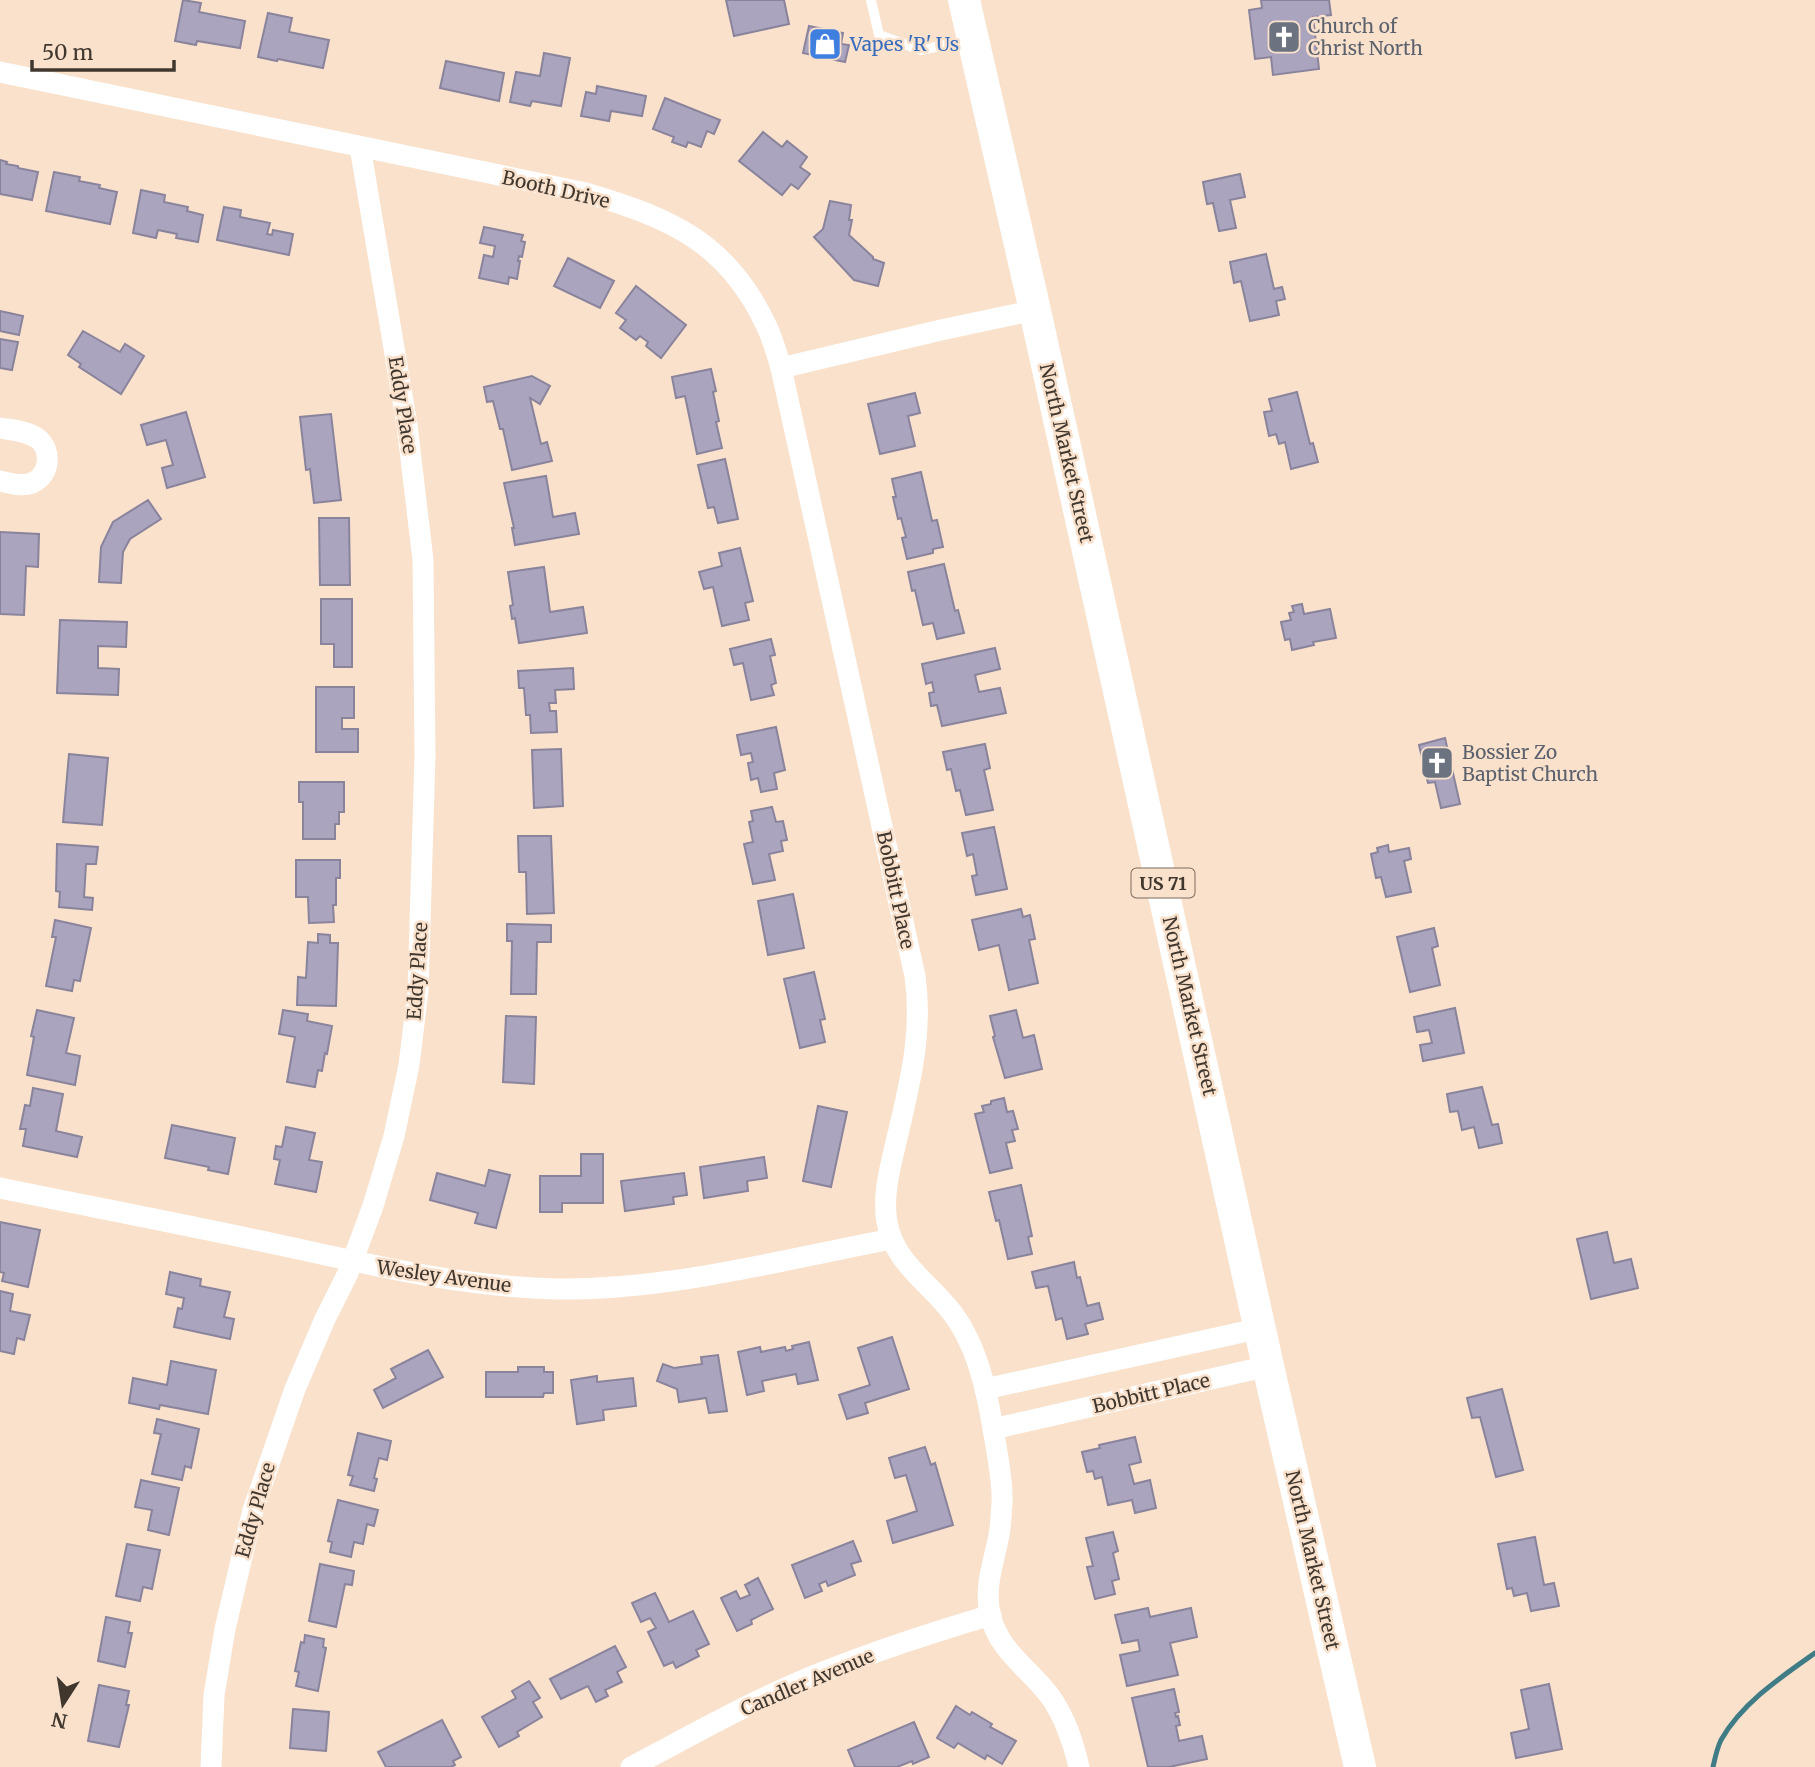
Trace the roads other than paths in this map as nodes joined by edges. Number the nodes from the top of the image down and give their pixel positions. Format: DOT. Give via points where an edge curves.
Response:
graph roads {
  1 [pos="871,0"];
  2 [pos="964,0"];
  3 [pos="973,39"];
  4 [pos="0,72"];
  5 [pos="360,147"];
  6 [pos="1035,310"];
  7 [pos="781,368"];
  8 [pos="0,428"];
  9 [pos="0,481"];
  10 [pos="0,1188"];
  11 [pos="892,1239"];
  12 [pos="352,1261"];
  13 [pos="1261,1328"];
  14 [pos="1268,1366"];
  15 [pos="985,1389"];
  16 [pos="993,1429"];
  17 [pos="991,1615"];
  18 [pos="211,1767"];
  19 [pos="631,1767"];
  20 [pos="1079,1767"];
  21 [pos="1360,1767"];
  1 -- 3 [label="lane" via="879,34 921,50"];
  2 -- 3 [label="main road, North Market Street / US 71"];
  3 -- 6 [label="main road, North Market Street / US 71"];
  4 -- 5 [label="street, Booth Drive"];
  5 -- 7 [label="street, Booth Drive" via="586,193 666,221 694,236 733,272 758,309"];
  5 -- 12 [label="street, Eddy Place" via="417,497 423,560 425,755 418,991 409,1065 390,1148"];
  6 -- 7 [label="street"];
  6 -- 13 [label="main road, North Market Street / US 71"];
  7 -- 11 [label="street, Bobbitt Place" via="918,995 918,1034 887,1187 885,1209"];
  8 -- 9 [label="street" via="35,436 47,452 48,463 31,484"];
  10 -- 12 [label="street, Wesley Avenue"];
  11 -- 12 [label="street, Wesley Avenue" via="698,1278 613,1287 503,1286"];
  11 -- 15 [label="street, Bobbitt Place" via="900,1256 963,1329"];
  12 -- 18 [label="street, Eddy Place" via="295,1389 253,1510 214,1695"];
  13 -- 14 [label="main road, North Market Street / US 71"];
  13 -- 15 [label="street, Bobbitt Place"];
  14 -- 16 [label="street, Bobbitt Place"];
  14 -- 21 [label="main road, North Market Street / US 71"];
  15 -- 16 [label="street, Bobbitt Place"];
  16 -- 17 [label="street, Bobbitt Place" via="1002,1502 990,1574"];
  17 -- 19 [label="street, Candler Avenue" via="823,1672"];
  17 -- 20 [label="street, Bobbitt Place" via="1009,1652 1061,1713"];
}
